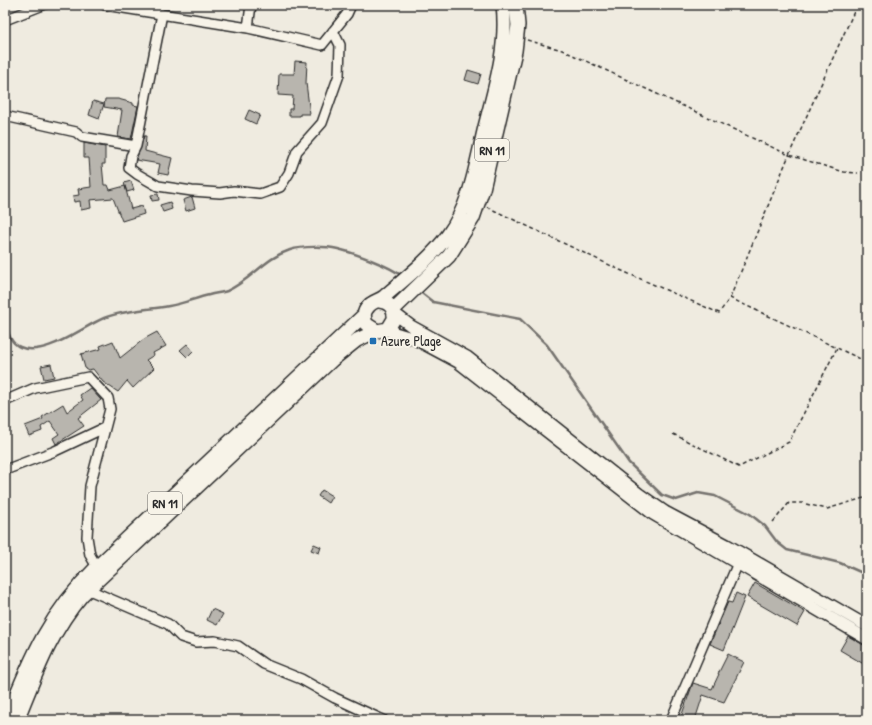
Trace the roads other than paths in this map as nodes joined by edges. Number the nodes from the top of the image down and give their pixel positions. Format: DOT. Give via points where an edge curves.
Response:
graph roads {
  1 [pos="43,5"];
  2 [pos="105,5"];
  3 [pos="252,5"];
  4 [pos="351,5"];
  5 [pos="503,5"];
  6 [pos="516,5"];
  7 [pos="162,14"];
  8 [pos="5,20"];
  9 [pos="248,28"];
  10 [pos="333,30"];
  11 [pos="5,116"];
  12 [pos="136,146"];
  13 [pos="379,301"];
  14 [pos="396,308"];
  15 [pos="364,315"];
  16 [pos="381,331"];
  17 [pos="5,401"];
  18 [pos="104,428"];
  19 [pos="5,470"];
  20 [pos="738,563"];
  21 [pos="97,567"];
  22 [pos="87,589"];
  23 [pos="867,626"];
  24 [pos="867,639"];
  25 [pos="6,720"];
  26 [pos="17,720"];
  27 [pos="383,720"];
  28 [pos="671,720"];
  1 -- 8 [label="street"];
  2 -- 7 [label="street"];
  3 -- 9 [label="street"];
  4 -- 10 [label="street" via="347,14"];
  5 -- 13 [label="highway, RN 11" via="505,30 502,59 468,196 452,229 417,267"];
  6 -- 14 [label="highway, RN 11" via="517,37 511,72 479,204 458,244"];
  7 -- 9 [label="street"];
  7 -- 12 [label="street"];
  9 -- 10 [label="street" via="322,44"];
  10 -- 12 [label="street" via="340,45 339,75 322,123 296,151 289,173 280,187 260,194 192,191 158,186 129,168"];
  11 -- 12 [label="street" via="76,132 82,137"];
  13 -- 14 [label="highway"];
  13 -- 15 [label="highway" via="369,305"];
  14 -- 16 [label="highway" via="394,322"];
  14 -- 23 [label="main road" via="411,326 467,357 665,512"];
  15 -- 16 [label="highway" via="366,324"];
  15 -- 21 [label="highway, RN 11"];
  16 -- 20 [label="main road" via="416,339 458,362 653,514"];
  16 -- 22 [label="highway, RN 11" via="357,340 332,360"];
  17 -- 18 [label="street" via="35,388 88,377 108,398 110,409"];
  18 -- 19 [label="street" via="55,451"];
  18 -- 21 [label="street" via="90,486 87,537 90,555"];
  20 -- 24 [label="main road"];
  20 -- 28 [label="street"];
  21 -- 25 [label="highway, RN 11" via="69,596 47,628"];
  22 -- 26 [label="highway, RN 11" via="54,634"];
  22 -- 27 [label="street" via="168,624 181,637 196,642 215,641 238,646 264,664 301,679"];
}
